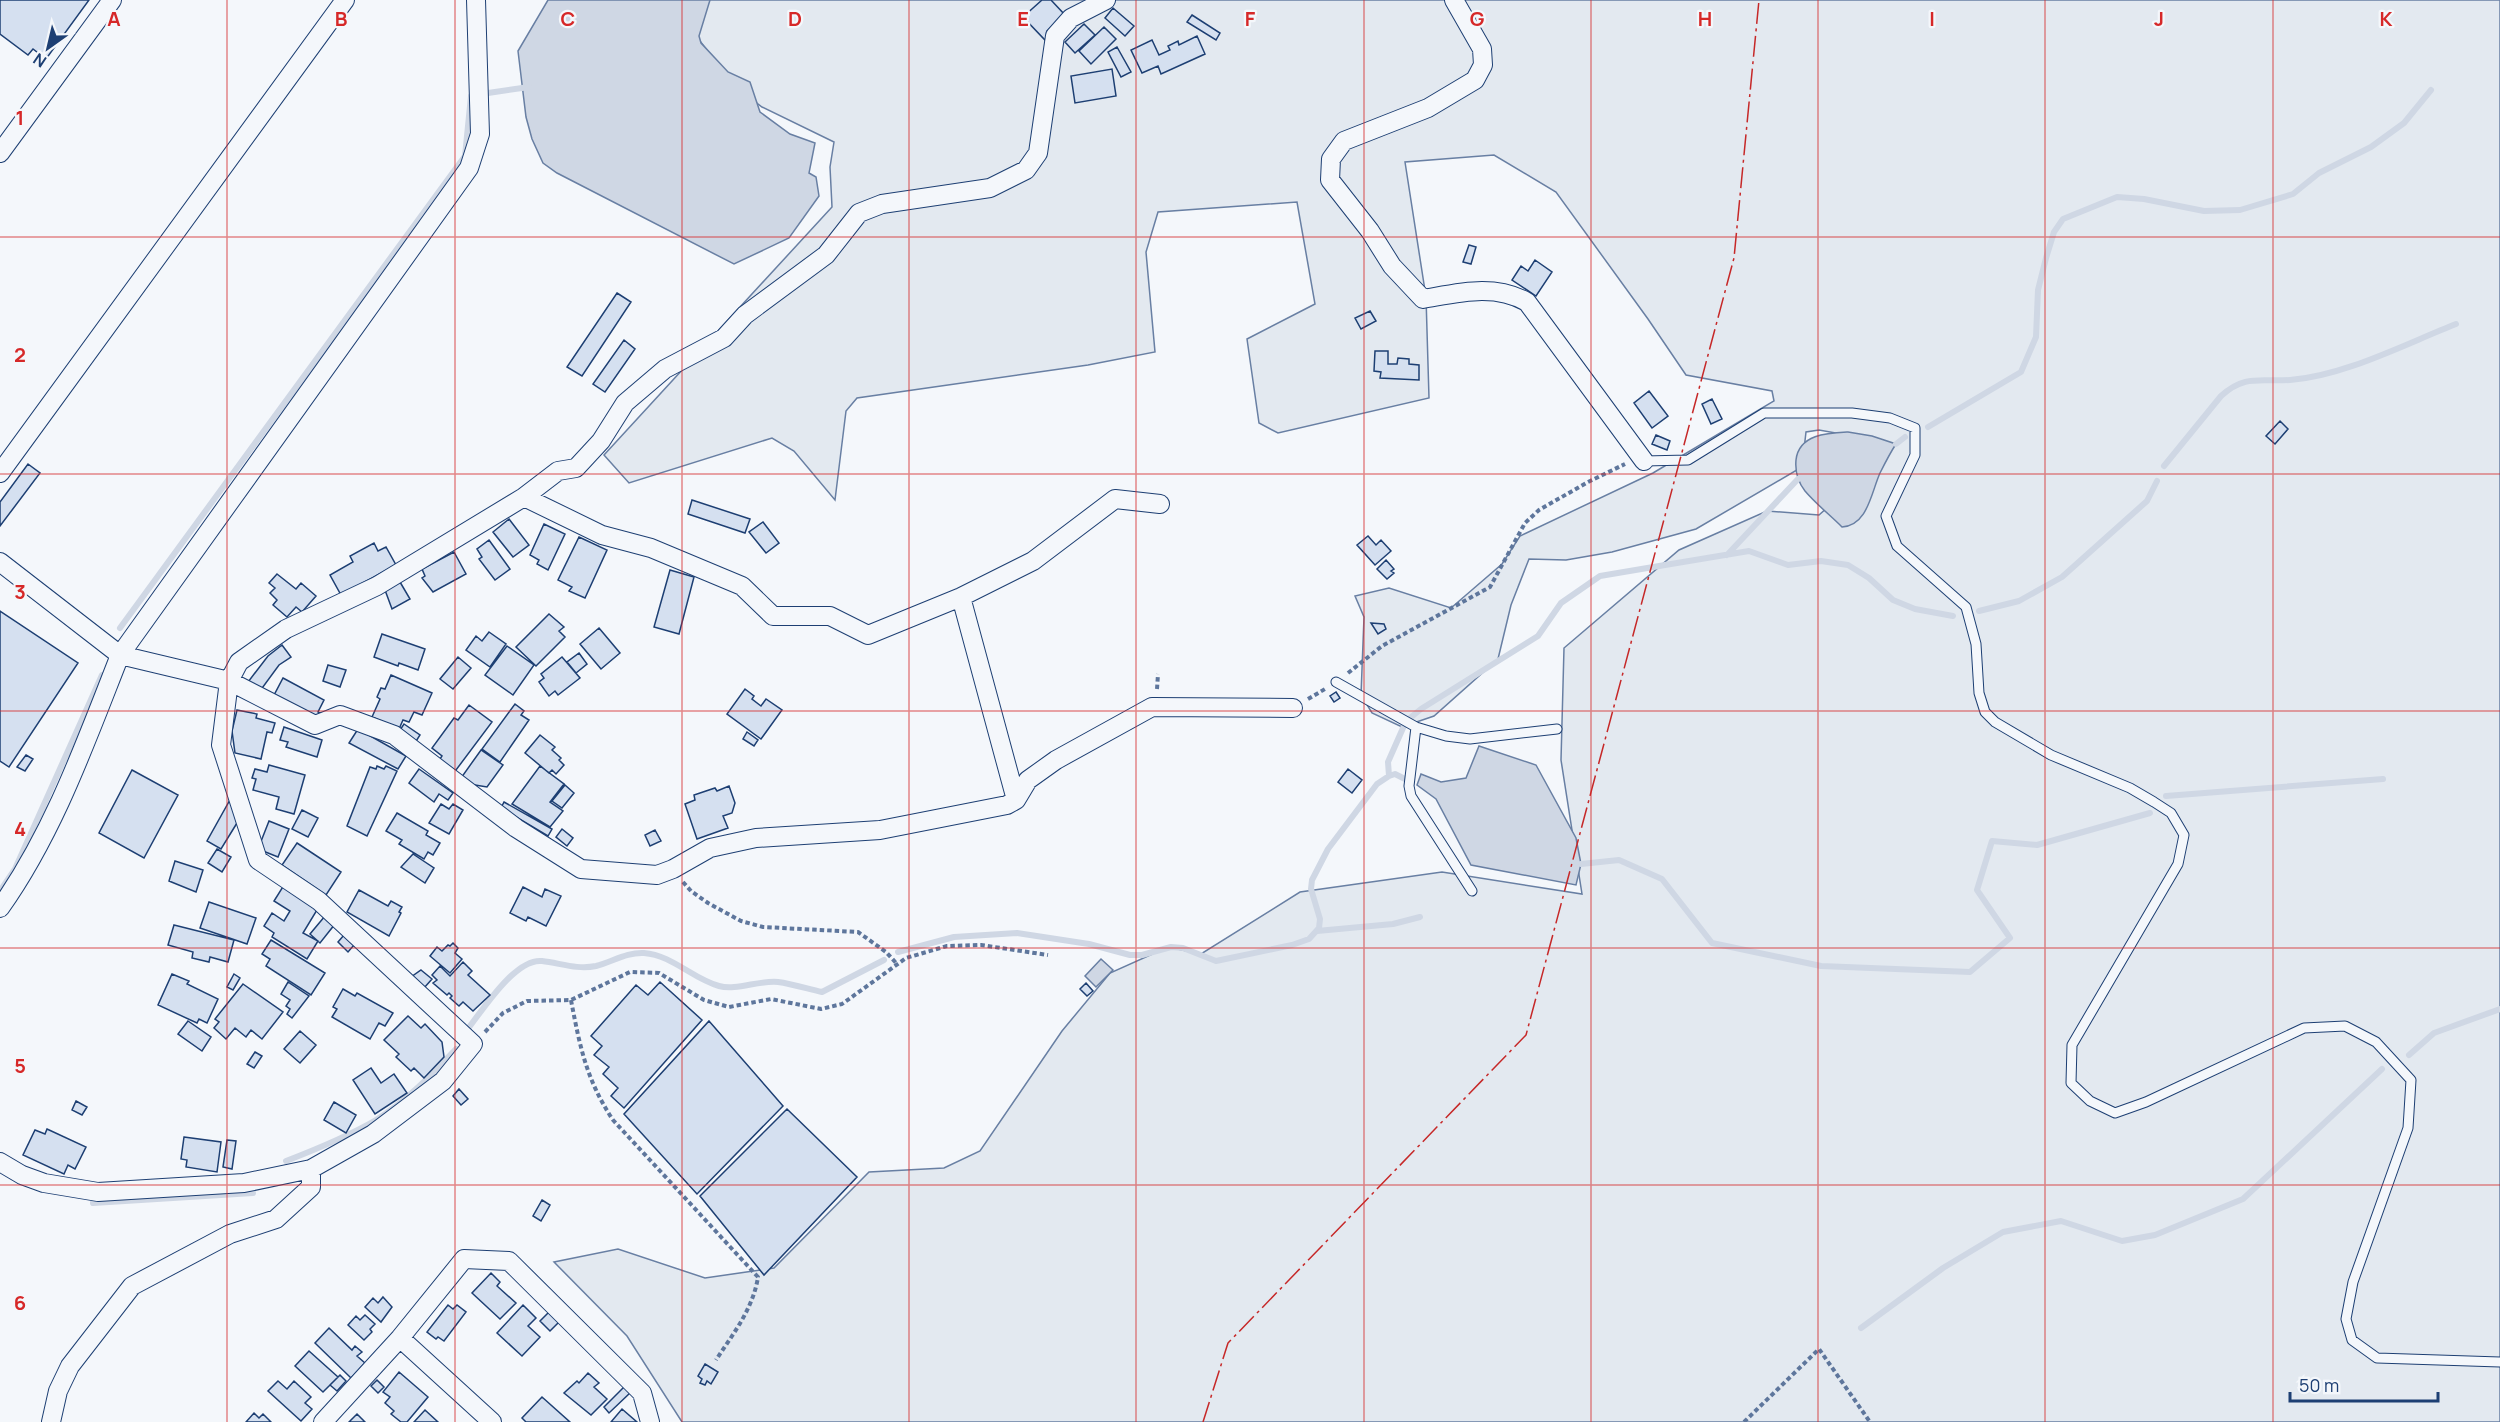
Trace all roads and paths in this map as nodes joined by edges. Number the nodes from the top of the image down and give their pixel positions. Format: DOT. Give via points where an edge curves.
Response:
graph roads {
  1 [pos="112,0"];
  2 [pos="345,0"];
  3 [pos="476,0"];
  4 [pos="1106,0"];
  5 [pos="1454,0"];
  6 [pos="0,153"];
  7 [pos="1644,461"];
  8 [pos="0,473"];
  9 [pos="524,497"];
  10 [pos="1160,504"];
  11 [pos="0,562"];
  12 [pos="961,597"];
  13 [pos="120,655"];
  14 [pos="229,681"];
  15 [pos="1336,682"];
  16 [pos="1293,708"];
  17 [pos="1416,727"];
  18 [pos="1557,729"];
  19 [pos="1016,800"];
  20 [pos="673,870"];
  21 [pos="1472,891"];
  22 [pos="0,908"];
  23 [pos="1048,955"];
  24 [pos="897,964"];
  25 [pos="571,1000"];
  26 [pos="473,1044"];
  27 [pos="0,1162"];
  28 [pos="311,1169"];
  29 [pos="400,1338"];
  30 [pos="716,1360"];
  31 [pos="2500,1362"];
  32 [pos="51,1422"];
  33 [pos="324,1422"];
  34 [pos="492,1422"];
  35 [pos="650,1422"];
  36 [pos="1744,1422"];
  37 [pos="1870,1422"];
  1 -- 6 [label="street"];
  2 -- 8 [label="street"];
  3 -- 13 [label="street" via="480,134 470,168"];
  4 -- 9 [label="street" via="1071,18 1055,36 1038,153 1026,170 990,188 882,204 860,213 826,255 745,315 723,338 665,369 625,403 601,441 576,468 558,471"];
  5 -- 7 [label="street" via="1482,49 1483,65 1475,80 1428,108 1344,141 1331,159 1330,180 1392,266 1423,299 1481,290 1512,294 1527,302"];
  7 -- 15 [label="path" via="1623,465 1539,510 1525,523 1490,587 1382,646"];
  7 -- 31 [label="lane" via="1688,460 1764,413 1852,413 1890,418 1915,428 1915,455 1886,516 1897,546 1966,607 1976,644 1979,693 1985,712 2051,755 2154,801 2171,813 2184,835 2178,864 2072,1045 2071,1083 2090,1101 2115,1113 2304,1028 2345,1026 2376,1042 2411,1080 2408,1128 2353,1282 2346,1319 2352,1341 2377,1358"];
  9 -- 12 [label="street" via="602,536 651,548 741,586 773,616 830,616 868,635"];
  9 -- 14 [label="street" via="377,586 286,629 239,662"];
  10 -- 12 [label="street" via="1115,499 1033,561"];
  11 -- 13 [label="street"];
  12 -- 19 [label="street"];
  13 -- 14 [label="street"];
  13 -- 22 [label="street" via="86,742 30,865"];
  14 -- 20 [label="street" via="315,725 340,715 394,735 516,828 581,869 657,875"];
  14 -- 26 [label="street" via="221,745 258,860 319,901"];
  15 -- 16 [label="path"];
  15 -- 17 [label="lane"];
  16 -- 19 [label="street" via="1152,707 1056,760 1028,780"];
  17 -- 18 [label="lane" via="1470,739"];
  17 -- 21 [label="lane" via="1411,796"];
  19 -- 20 [label="street" via="880,830 756,838 710,848"];
  20 -- 24 [label="path" via="692,891 741,921 763,927 858,932"];
  23 -- 24 [label="path" via="981,945 947,946"];
  24 -- 25 [label="path" via="842,1004 821,1009 771,999 729,1007 704,1000 659,974 630,972"];
  25 -- 26 [label="path" via="527,1001 503,1013"];
  25 -- 30 [label="path" via="585,1066 596,1094 613,1120 758,1278 746,1315"];
  26 -- 28 [label="street" via="443,1081 374,1134"];
  27 -- 28 [label="street" via="44,1183 98,1192 244,1183"];
  28 -- 32 [label="street" via="311,1187 276,1220 230,1234 132,1286 70,1366 58,1391"];
  29 -- 33 [label="street"];
  29 -- 34 [label="street"];
  29 -- 35 [label="street" via="464,1259 509,1261 642,1393"];
  36 -- 37 [label="path" via="1819,1349"];
}
